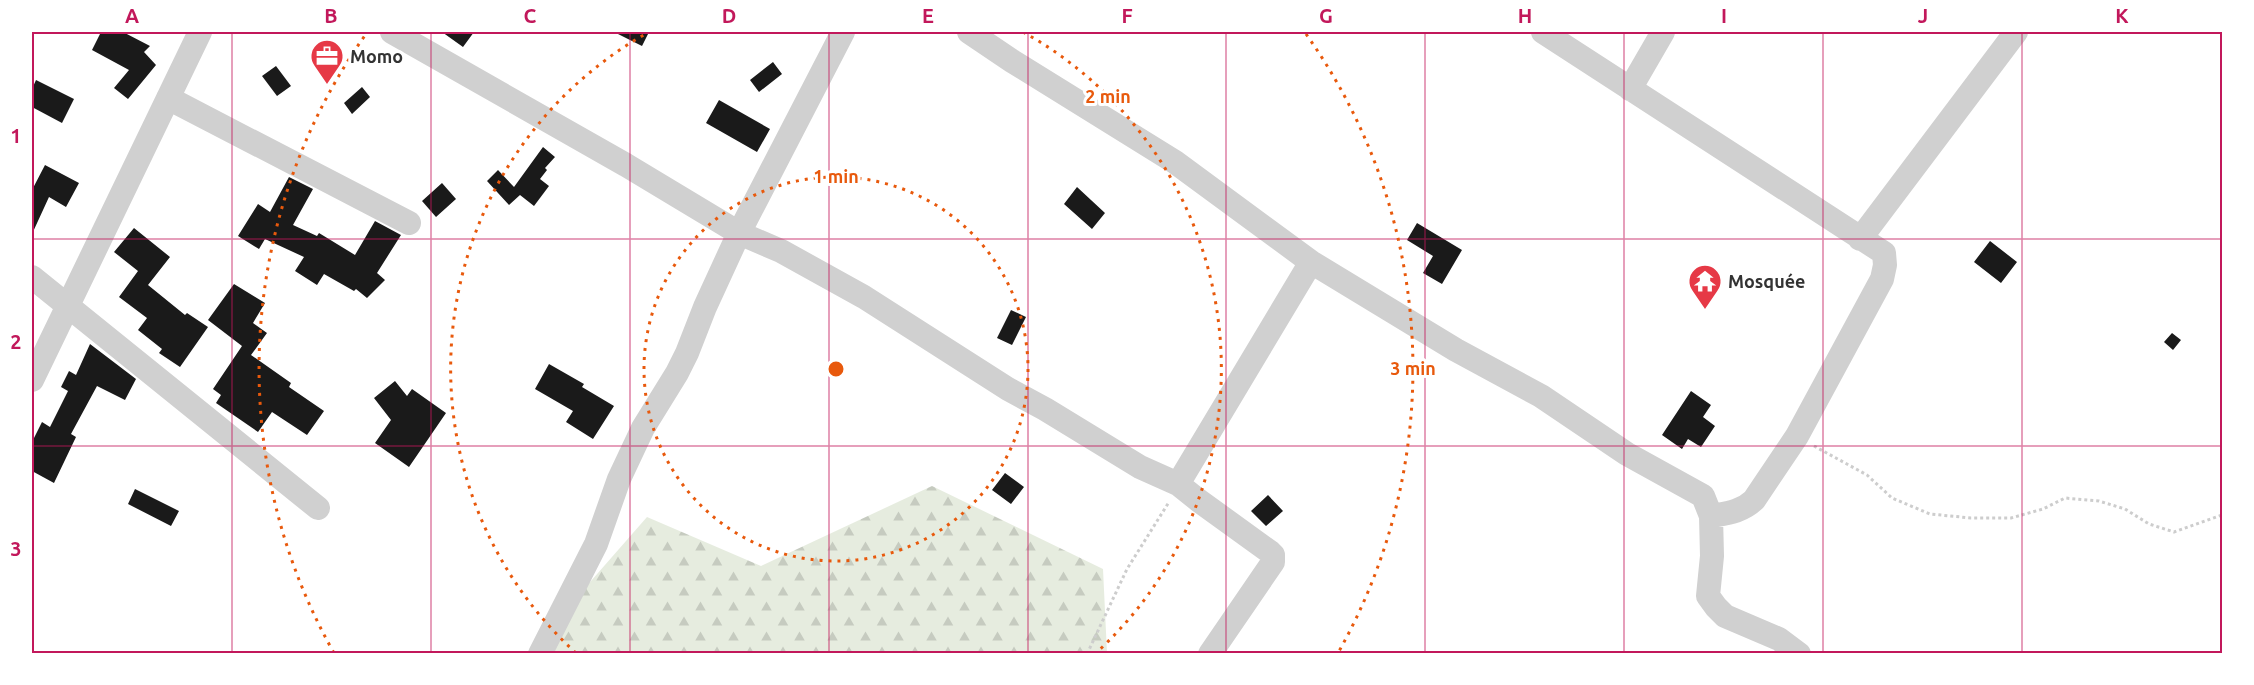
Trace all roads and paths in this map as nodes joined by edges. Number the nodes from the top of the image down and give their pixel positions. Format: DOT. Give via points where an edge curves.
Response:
graph roads {
  1 [pos="200,32"];
  2 [pos="392,32"];
  3 [pos="843,32"];
  4 [pos="969,32"];
  5 [pos="1543,32"];
  6 [pos="1663,32"];
  7 [pos="2016,32"];
  8 [pos="1630,89"];
  9 [pos="168,98"];
  10 [pos="409,223"];
  11 [pos="738,233"];
  12 [pos="1860,239"];
  13 [pos="1311,262"];
  14 [pos="32,277"];
  15 [pos="68,304"];
  16 [pos="32,380"];
  17 [pos="1797,436"];
  18 [pos="1178,484"];
  19 [pos="318,508"];
  20 [pos="2223,515"];
  21 [pos="1711,516"];
  22 [pos="540,654"];
  23 [pos="1087,654"];
  24 [pos="1210,654"];
  25 [pos="1799,654"];
  1 -- 9 [label="street"];
  2 -- 11 [label="street"];
  3 -- 11 [label="street"];
  4 -- 13 [label="street" via="1175,162"];
  5 -- 8 [label="street"];
  6 -- 8 [label="street"];
  7 -- 12 [label="street"];
  8 -- 12 [label="street"];
  9 -- 10 [label="street"];
  9 -- 15 [label="street"];
  11 -- 18 [label="street" via="816,269 1008,389 1140,467"];
  11 -- 22 [label="street" via="687,352 642,428 596,544"];
  12 -- 17 [label="street" via="1884,254 1882,279"];
  13 -- 18 [label="street"];
  13 -- 21 [label="street" via="1703,496"];
  14 -- 15 [label="street"];
  15 -- 16 [label="street"];
  15 -- 19 [label="street"];
  17 -- 20 [label="path" via="1867,475 1892,498 1930,514 2011,518 2065,498 2099,501 2174,531"];
  17 -- 21 [label="street" via="1755,500 1738,512"];
  18 -- 23 [label="path" via="1127,569"];
  18 -- 24 [label="street" via="1273,555 1273,562"];
  21 -- 25 [label="street" via="1708,596 1725,616 1779,639"];
}
